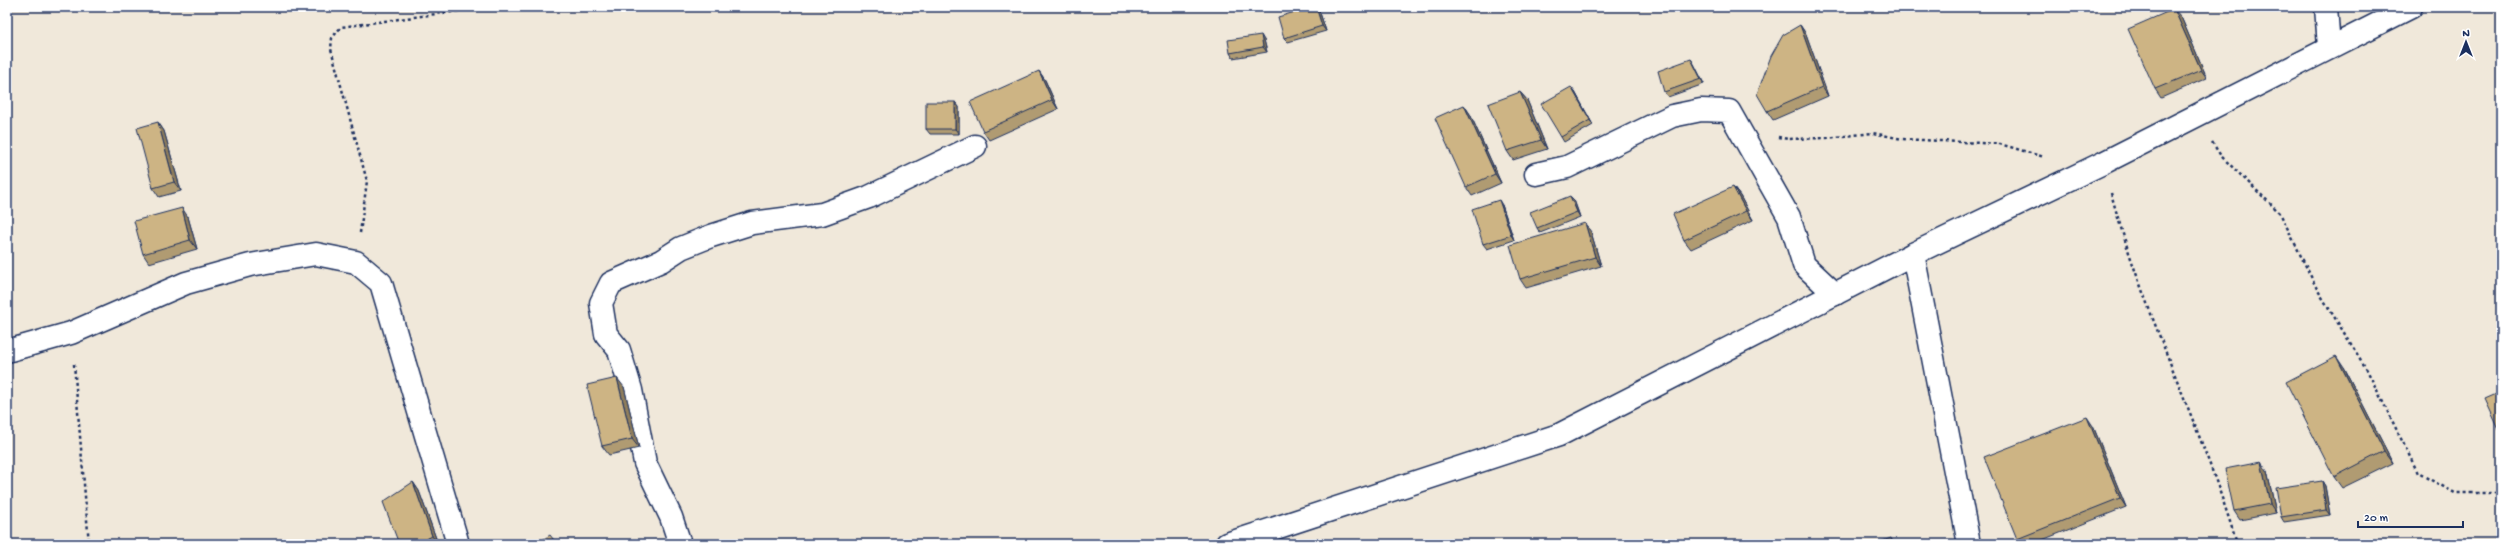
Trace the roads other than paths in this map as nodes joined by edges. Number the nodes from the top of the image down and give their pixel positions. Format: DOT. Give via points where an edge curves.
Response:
graph roads {
  1 [pos="2326,7"];
  2 [pos="2411,7"];
  3 [pos="2330,47"];
  4 [pos="975,146"];
  5 [pos="1536,174"];
  6 [pos="1913,254"];
  7 [pos="1835,294"];
  8 [pos="7,351"];
  9 [pos="458,544"];
  10 [pos="680,544"];
  11 [pos="1227,544"];
  12 [pos="1969,544"];
  1 -- 3 [label="street"];
  2 -- 3 [label="street"];
  3 -- 6 [label="street" via="2196,117"];
  4 -- 10 [label="street" via="869,197 822,214 752,223 711,236 611,283 601,303 606,334 619,350 631,390 645,463 671,517"];
  5 -- 7 [label="street" via="1567,167 1672,116 1701,110 1729,111 1789,217 1804,265"];
  6 -- 7 [label="street"];
  6 -- 12 [label="street"];
  7 -- 11 [label="street" via="1559,435"];
  8 -- 9 [label="street" via="71,333 186,283 250,265 316,254 356,262 381,283"];
}
